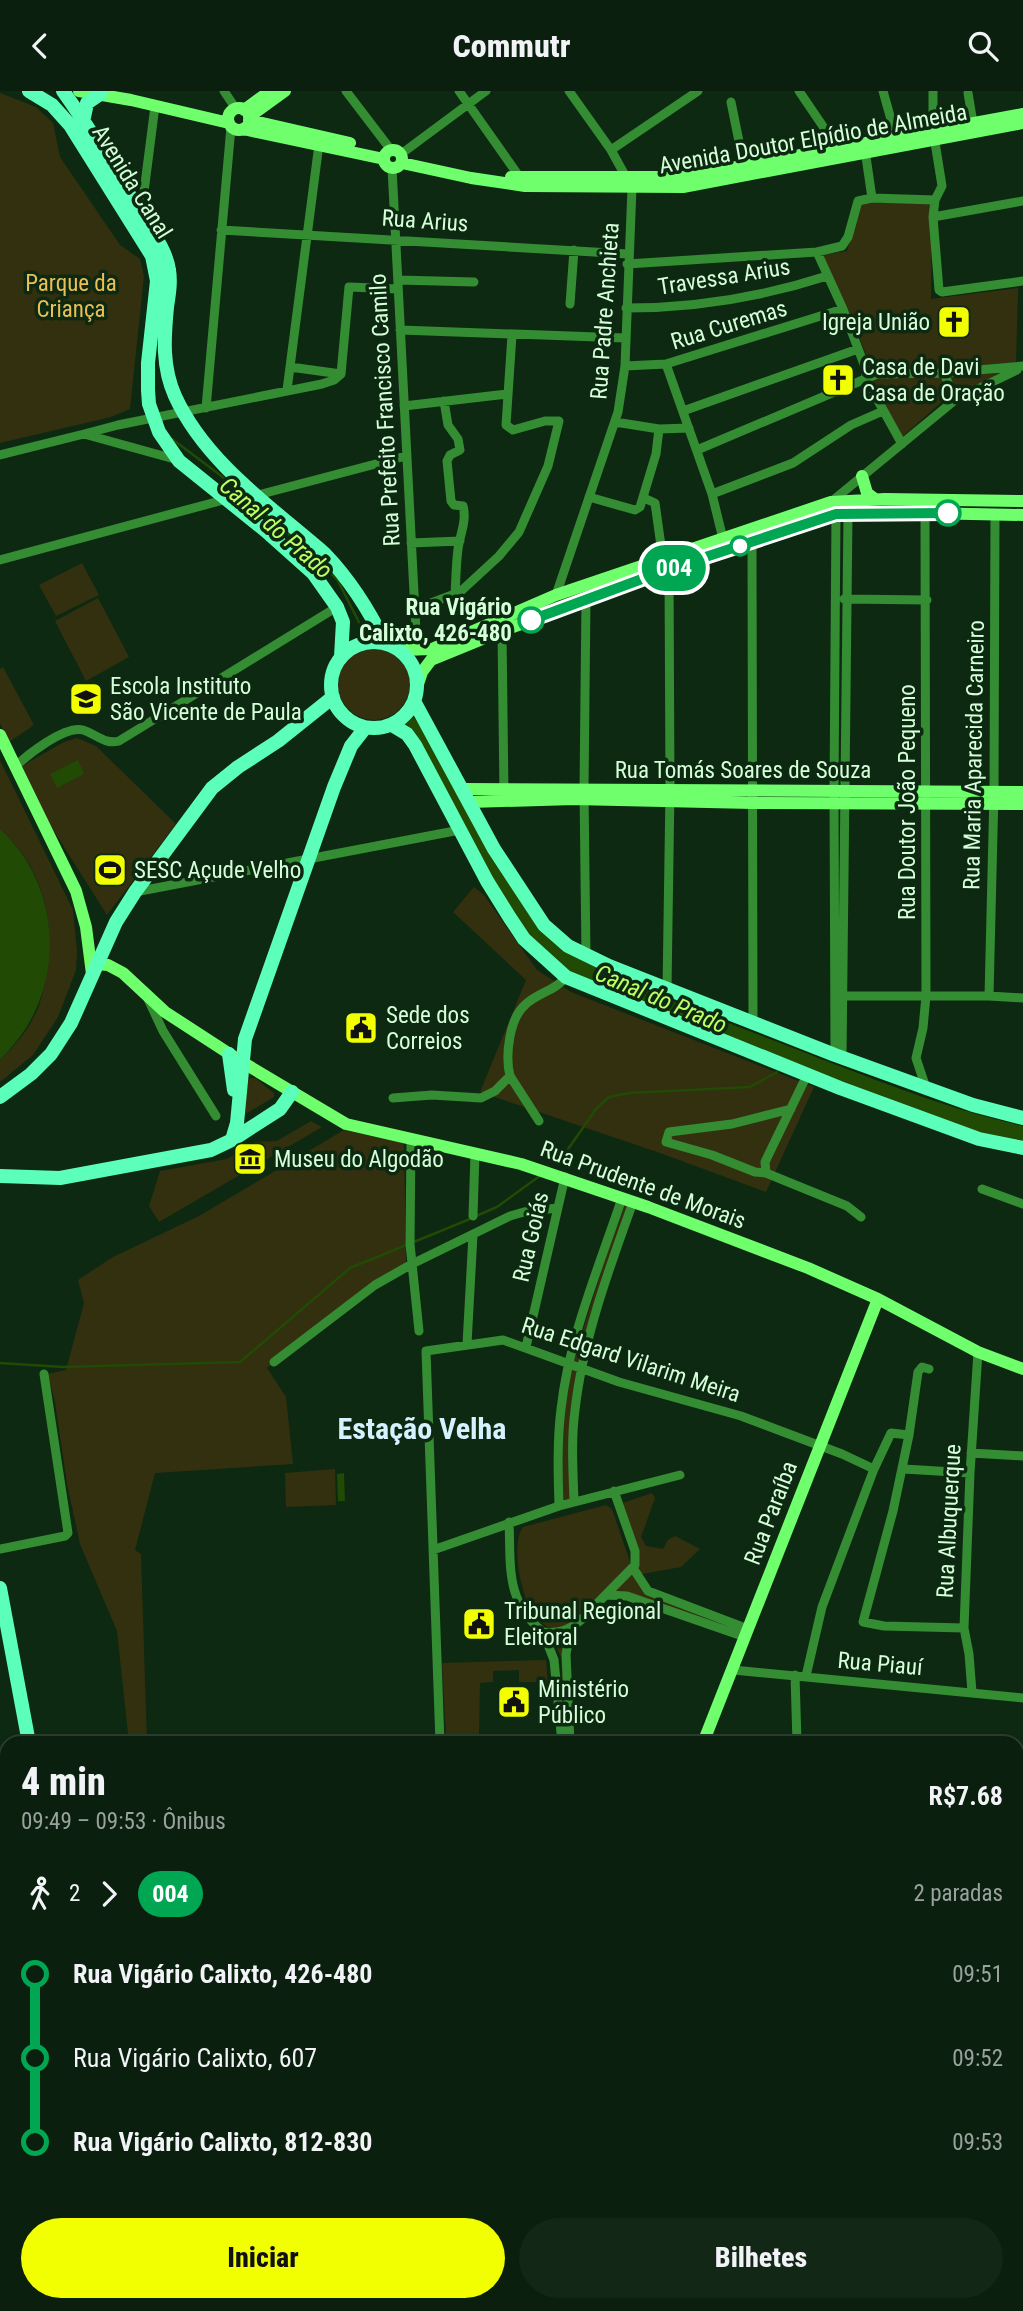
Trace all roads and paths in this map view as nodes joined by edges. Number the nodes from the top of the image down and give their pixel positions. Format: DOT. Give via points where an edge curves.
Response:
graph roads {
  1 [pos="29,91"];
  2 [pos="62,91"];
  3 [pos="79,91"];
  4 [pos="128,91"];
  5 [pos="224,91"];
  6 [pos="270,91"];
  7 [pos="285,91"];
  8 [pos="346,91"];
  9 [pos="459,91"];
  10 [pos="486,91"];
  11 [pos="569,91"];
  12 [pos="698,91"];
  13 [pos="799,91"];
  14 [pos="883,91"];
  15 [pos="933,91"];
  16 [pos="968,93"];
  17 [pos="100,94"];
  18 [pos="687,94"];
  19 [pos="731,102"];
  20 [pos="468,104"];
  21 [pos="155,106"];
  22 [pos="1023,114"];
  23 [pos="239,119"];
  24 [pos="83,122"];
  25 [pos="974,123"];
  26 [pos="1023,123"];
  27 [pos="934,135"];
  28 [pos="897,142"];
  29 [pos="319,144"];
  30 [pos="837,147"];
  31 [pos="865,147"];
  32 [pos="611,151"];
  33 [pos="394,157"];
  34 [pos="744,166"];
  35 [pos="523,182"];
  36 [pos="629,182"];
  37 [pos="872,198"];
  38 [pos="935,200"];
  39 [pos="1023,201"];
  40 [pos="141,215"];
  41 [pos="933,217"];
  42 [pos="221,230"];
  43 [pos="307,234"];
  44 [pos="396,239"];
  45 [pos="574,250"];
  46 [pos="817,252"];
  47 [pos="627,259"];
  48 [pos="827,276"];
  49 [pos="1023,281"];
  50 [pos="474,282"];
  51 [pos="398,284"];
  52 [pos="570,305"];
  53 [pos="626,308"];
  54 [pos="843,309"];
  55 [pos="400,330"];
  56 [pos="512,335"];
  57 [pos="625,338"];
  58 [pos="858,349"];
  59 [pos="666,365"];
  60 [pos="625,366"];
  61 [pos="1023,366"];
  62 [pos="290,367"];
  63 [pos="944,373"];
  64 [pos="341,374"];
  65 [pos="866,379"];
  66 [pos="170,383"];
  67 [pos="148,390"];
  68 [pos="287,390"];
  69 [pos="507,394"];
  70 [pos="955,400"];
  71 [pos="444,401"];
  72 [pos="404,405"];
  73 [pos="206,408"];
  74 [pos="183,411"];
  75 [pos="683,411"];
  76 [pos="883,411"];
  77 [pos="153,418"];
  78 [pos="615,422"];
  79 [pos="689,428"];
  80 [pos="659,429"];
  81 [pos="84,434"];
  82 [pos="902,444"];
  83 [pos="697,450"];
  84 [pos="0,455"];
  85 [pos="406,456"];
  86 [pos="179,460"];
  87 [pos="862,476"];
  88 [pos="712,494"];
  89 [pos="258,495"];
  90 [pos="589,497"];
  91 [pos="644,498"];
  92 [pos="227,499"];
  93 [pos="875,499"];
  94 [pos="1023,501"];
  95 [pos="838,510"];
  96 [pos="925,513"];
  97 [pos="995,514"];
  98 [pos="1023,515"];
  99 [pos="723,539"];
  100 [pos="460,541"];
  101 [pos="752,542"];
  102 [pos="411,543"];
  103 [pos="0,560"];
  104 [pos="666,564"];
  105 [pos="455,594"];
  106 [pos="556,595"];
  107 [pos="586,599"];
  108 [pos="836,599"];
  109 [pos="847,599"];
  110 [pos="927,600"];
  111 [pos="337,607"];
  112 [pos="415,609"];
  113 [pos="502,631"];
  114 [pos="385,643"];
  115 [pos="400,650"];
  116 [pos="417,650"];
  117 [pos="341,657"];
  118 [pos="416,694"];
  119 [pos="333,697"];
  120 [pos="392,725"];
  121 [pos="365,728"];
  122 [pos="0,735"];
  123 [pos="15,767"];
  124 [pos="1023,792"];
  125 [pos="504,795"];
  126 [pos="584,795"];
  127 [pos="669,795"];
  128 [pos="466,796"];
  129 [pos="752,797"];
  130 [pos="839,797"];
  131 [pos="927,798"];
  132 [pos="994,798"];
  133 [pos="1023,804"];
  134 [pos="460,830"];
  135 [pos="308,859"];
  136 [pos="135,891"];
  137 [pos="586,956"];
  138 [pos="94,969"];
  139 [pos="566,977"];
  140 [pos="667,989"];
  141 [pos="844,996"];
  142 [pos="926,996"];
  143 [pos="989,996"];
  144 [pos="147,997"];
  145 [pos="1023,998"];
  146 [pos="753,1022"];
  147 [pos="229,1053"];
  148 [pos="838,1056"];
  149 [pos="242,1062"];
  150 [pos="807,1075"];
  151 [pos="510,1076"];
  152 [pos="926,1088"];
  153 [pos="292,1092"];
  154 [pos="0,1097"];
  155 [pos="393,1098"];
  156 [pos="238,1109"];
  157 [pos="791,1109"];
  158 [pos="216,1116"];
  159 [pos="1023,1118"];
  160 [pos="539,1121"];
  161 [pos="411,1138"];
  162 [pos="232,1140"];
  163 [pos="1023,1148"];
  164 [pos="475,1153"];
  165 [pos="766,1173"];
  166 [pos="0,1176"];
  167 [pos="565,1177"];
  168 [pos="982,1189"];
  169 [pos="627,1200"];
  170 [pos="1023,1204"];
  171 [pos="557,1208"];
  172 [pos="472,1216"];
  173 [pos="861,1217"];
  174 [pos="474,1234"];
  175 [pos="411,1259"];
  176 [pos="878,1299"];
  177 [pos="419,1331"];
  178 [pos="467,1344"];
  179 [pos="526,1347"];
  180 [pos="978,1352"];
  181 [pos="274,1362"];
  182 [pos="569,1363"];
  183 [pos="582,1367"];
  184 [pos="1023,1369"];
  185 [pos="929,1370"];
  186 [pos="44,1374"];
  187 [pos="909,1435"];
  188 [pos="820,1445"];
  189 [pos="971,1453"];
  190 [pos="1023,1456"];
  191 [pos="874,1469"];
  192 [pos="904,1469"];
  193 [pos="970,1473"];
  194 [pos="680,1475"];
  195 [pos="614,1491"];
  196 [pos="574,1502"];
  197 [pos="559,1506"];
  198 [pos="509,1522"];
  199 [pos="0,1549"];
  200 [pos="433,1550"];
  201 [pos="632,1569"];
  202 [pos="0,1588"];
  203 [pos="607,1595"];
  204 [pos="964,1628"];
  205 [pos="571,1629"];
  206 [pos="543,1632"];
  207 [pos="747,1633"];
  208 [pos="5,1643"];
  209 [pos="733,1670"];
  210 [pos="795,1675"];
  211 [pos="806,1676"];
  212 [pos="972,1692"];
  213 [pos="1023,1698"];
  214 [pos="27,1736"];
  215 [pos="440,1736"];
  216 [pos="561,1736"];
  217 [pos="570,1736"];
  218 [pos="706,1736"];
  219 [pos="797,1736"];
  1 -- 67 [label="main road, Avenida Canal" via="52,105 70,125 152,256 157,281"];
  2 -- 24 [label="main road, Avenida Canal"];
  3 -- 17 [label="main road"];
  4 -- 23 [label="main road"];
  5 -- 23 [label="street"];
  6 -- 23 [label="main road"];
  7 -- 23 [label="main road"];
  8 -- 33 [label="street"];
  9 -- 20 [label="street"];
  10 -- 20 [label="street"];
  11 -- 32 [label="street"];
  12 -- 18 [label="street"];
  13 -- 30 [label="street"];
  14 -- 28 [label="street"];
  15 -- 27 [label="street"];
  16 -- 25 [label="street"];
  17 -- 21 [label="main road"];
  17 -- 24 [label="main road" via="87,103"];
  18 -- 32 [label="street"];
  19 -- 34 [label="street"];
  20 -- 33 [label="street"];
  20 -- 35 [label="street"];
  21 -- 23 [label="main road"];
  21 -- 40 [label="street"];
  22 -- 25 [label="main road, Avenida Doutor Elpídio de Almeida"];
  23 -- 29 [label="main road, Avenida Doutor Elpídio de Almeida"];
  23 -- 33 [label="main road, Avenida Doutor Elpídio de Almeida"];
  23 -- 42 [label="street"];
  24 -- 40 [label="main road, Avenida Canal"];
  25 -- 27 [label="main road, Avenida Doutor Elpídio de Almeida"];
  26 -- 27 [label="main road, Avenida Doutor Elpídio de Almeida"];
  27 -- 28 [label="main road, Avenida Doutor Elpídio de Almeida"];
  27 -- 38 [label="street" via="942,186"];
  28 -- 31 [label="main road, Avenida Doutor Elpídio de Almeida"];
  29 -- 33 [label="main road, Avenida Doutor Elpídio de Almeida"];
  29 -- 43 [label="street"];
  30 -- 31 [label="main road, Avenida Doutor Elpídio de Almeida"];
  30 -- 34 [label="main road, Avenida Doutor Elpídio de Almeida"];
  31 -- 36 [label="main road, Avenida Doutor Elpídio de Almeida" via="683,187"];
  31 -- 37 [label="street"];
  32 -- 36 [label="street"];
  33 -- 35 [label="main road, Avenida Doutor Elpídio de Almeida" via="471,179"];
  33 -- 44 [label="street, Rua Prefeito Francisco Camilo"];
  34 -- 36 [label="main road, Avenida Doutor Elpídio de Almeida"];
  35 -- 36 [label="main road, Avenida Doutor Elpídio de Almeida"];
  36 -- 47 [label="street, Rua Padre Anchieta"];
  37 -- 38 [label="street"];
  37 -- 46 [label="street" via="858,201 842,246"];
  38 -- 41 [label="street"];
  39 -- 41 [label="street"];
  40 -- 66 [label="main road, Avenida Canal" via="168,265 164,350"];
  41 -- 49 [label="street" via="939,290 945,293"];
  42 -- 43 [label="street, Rua Arius"];
  42 -- 73 [label="street"];
  43 -- 44 [label="street, Rua Arius"];
  43 -- 62 [label="street"];
  44 -- 45 [label="street, Rua Arius"];
  44 -- 51 [label="street, Rua Prefeito Francisco Camilo"];
  45 -- 47 [label="street, Rua Arius"];
  45 -- 52 [label="street"];
  46 -- 47 [label="street, Rua Arius"];
  46 -- 48 [label="street"];
  47 -- 53 [label="street, Rua Padre Anchieta"];
  48 -- 53 [label="street, Travessa Arius" via="734,299"];
  48 -- 54 [label="street"];
  50 -- 51 [label="street"];
  51 -- 55 [label="street, Rua Prefeito Francisco Camilo"];
  51 -- 64 [label="street" via="349,287"];
  53 -- 57 [label="street, Rua Padre Anchieta"];
  54 -- 58 [label="street"];
  54 -- 59 [label="street, Rua Curemas"];
  55 -- 56 [label="street"];
  55 -- 72 [label="street, Rua Prefeito Francisco Camilo"];
  56 -- 57 [label="street"];
  56 -- 69 [label="street"];
  57 -- 60 [label="street, Rua Padre Anchieta"];
  58 -- 65 [label="street"];
  58 -- 75 [label="street"];
  59 -- 60 [label="street, Rua Curemas"];
  59 -- 75 [label="street"];
  60 -- 78 [label="street, Rua Padre Anchieta"];
  61 -- 63 [label="street"];
  61 -- 70 [label="street"];
  62 -- 64 [label="street"];
  62 -- 68 [label="street"];
  63 -- 65 [label="street" via="884,373"];
  63 -- 70 [label="street"];
  64 -- 68 [label="street" via="321,384"];
  65 -- 76 [label="street"];
  65 -- 83 [label="street"];
  66 -- 67 [label="main road" via="163,389"];
  66 -- 74 [label="main road, Avenida Canal"];
  67 -- 77 [label="main road, Avenida Canal"];
  68 -- 73 [label="street"];
  69 -- 71 [label="street"];
  69 -- 105 [label="street" via="506,425 513,431 545,421 560,424 548,466 519,532 478,577"];
  70 -- 82 [label="street"];
  71 -- 72 [label="street"];
  71 -- 100 [label="street" via="448,425 460,450 447,461 451,501 465,510"];
  72 -- 85 [label="street, Rua Prefeito Francisco Camilo"];
  73 -- 74 [label="street"];
  74 -- 77 [label="street"];
  74 -- 89 [label="main road, Avenida Canal" via="214,455"];
  75 -- 79 [label="street"];
  76 -- 82 [label="street"];
  76 -- 88 [label="street" via="851,425 793,463"];
  77 -- 81 [label="street"];
  77 -- 86 [label="main road, Avenida Canal"];
  78 -- 80 [label="street"];
  78 -- 90 [label="street, Rua Padre Anchieta"];
  79 -- 80 [label="street"];
  79 -- 83 [label="street"];
  80 -- 91 [label="street"];
  81 -- 84 [label="street"];
  81 -- 86 [label="street"];
  82 -- 87 [label="street"];
  83 -- 88 [label="street"];
  85 -- 89 [label="street"];
  85 -- 102 [label="street, Rua Prefeito Francisco Camilo"];
  86 -- 92 [label="main road, Avenida Canal"];
  87 -- 93 [label="main road" via="867,493"];
  87 -- 95 [label="street"];
  88 -- 99 [label="street"];
  89 -- 114 [label="main road, Avenida Canal" via="341,571"];
  90 -- 91 [label="street" via="635,510"];
  90 -- 106 [label="street, Rua Padre Anchieta"];
  91 -- 104 [label="street" via="655,503"];
  92 -- 103 [label="street"];
  92 -- 111 [label="main road, Avenida Canal" via="313,573"];
  93 -- 94 [label="main road"];
  93 -- 95 [label="main road"];
  95 -- 96 [label="main road"];
  95 -- 99 [label="main road"];
  95 -- 101 [label="main road"];
  95 -- 108 [label="street"];
  95 -- 109 [label="street"];
  96 -- 97 [label="main road"];
  96 -- 110 [label="street, Rua Doutor João Pequeno"];
  97 -- 98 [label="main road"];
  97 -- 132 [label="street, Rua Maria Aparecida Carneiro"];
  99 -- 104 [label="main road"];
  100 -- 102 [label="street"];
  100 -- 105 [label="street"];
  101 -- 104 [label="main road"];
  101 -- 129 [label="street"];
  102 -- 112 [label="street, Rua Prefeito Francisco Camilo"];
  104 -- 106 [label="main road"];
  104 -- 107 [label="main road"];
  104 -- 127 [label="street"];
  105 -- 112 [label="street"];
  106 -- 116 [label="main road" via="432,649"];
  107 -- 113 [label="main road"];
  107 -- 126 [label="street"];
  108 -- 109 [label="street"];
  108 -- 130 [label="street"];
  109 -- 110 [label="street"];
  109 -- 130 [label="street"];
  110 -- 131 [label="street, Rua Doutor João Pequeno"];
  111 -- 117 [label="main road, Avenida Canal" via="343,622"];
  111 -- 123 [label="street" via="119,741 70,730"];
  112 -- 116 [label="street, Rua Prefeito Francisco Camilo"];
  113 -- 118 [label="main road" via="431,660"];
  113 -- 125 [label="street"];
  114 -- 115 [label="main road"];
  114 -- 117 [label="main road" via="361,644"];
  115 -- 116 [label="main road"];
  115 -- 118 [label="main road" via="413,666"];
  117 -- 119 [label="main road" via="331,683"];
  118 -- 120 [label="main road"];
  118 -- 128 [label="main road"];
  119 -- 121 [label="main road" via="348,720"];
  119 -- 136 [label="main road" via="212,788"];
  120 -- 121 [label="main road"];
  120 -- 134 [label="main road" via="415,745"];
  121 -- 135 [label="main road" via="340,771"];
  122 -- 123 [label="main road"];
  123 -- 138 [label="main road" via="76,891"];
  124 -- 132 [label="main road, Rua Tomás Soares de Souza"];
  125 -- 126 [label="main road, Rua Tomás Soares de Souza"];
  125 -- 128 [label="main road, Rua Tomás Soares de Souza"];
  126 -- 127 [label="main road, Rua Tomás Soares de Souza"];
  126 -- 137 [label="street"];
  127 -- 129 [label="main road, Rua Tomás Soares de Souza"];
  127 -- 140 [label="street"];
  128 -- 137 [label="main road" via="544,925"];
  129 -- 130 [label="main road, Rua Tomás Soares de Souza"];
  129 -- 146 [label="street"];
  130 -- 131 [label="main road, Rua Tomás Soares de Souza"];
  130 -- 141 [label="street"];
  130 -- 148 [label="street"];
  131 -- 132 [label="main road, Rua Tomás Soares de Souza"];
  131 -- 142 [label="street, Rua Doutor João Pequeno"];
  132 -- 133 [label="main road, Rua Tomás Soares de Souza"];
  132 -- 143 [label="street, Rua Maria Aparecida Carneiro"];
  134 -- 135 [label="street"];
  134 -- 139 [label="main road" via="524,939"];
  135 -- 136 [label="street"];
  135 -- 149 [label="main road" via="245,1039"];
  136 -- 138 [label="main road"];
  137 -- 140 [label="main road"];
  138 -- 144 [label="main road, Rua Prudente de Morais" via="108,965"];
  138 -- 154 [label="main road" via="71,1023 51,1055"];
  139 -- 150 [label="main road"];
  139 -- 151 [label="street" via="559,986 523,1006 517,1016 509,1053"];
  140 -- 146 [label="main road"];
  141 -- 142 [label="street"];
  141 -- 148 [label="street"];
  142 -- 143 [label="street"];
  142 -- 152 [label="street, Rua Doutor João Pequeno" via="916,1058"];
  143 -- 145 [label="street"];
  144 -- 147 [label="main road, Rua Prudente de Morais"];
  144 -- 158 [label="street"];
  146 -- 148 [label="main road"];
  147 -- 149 [label="main road, Rua Prudente de Morais"];
  147 -- 156 [label="main road"];
  148 -- 152 [label="main road"];
  149 -- 153 [label="main road, Rua Prudente de Morais"];
  149 -- 156 [label="main road"];
  150 -- 157 [label="street"];
  150 -- 163 [label="main road" via="979,1139"];
  151 -- 155 [label="street" via="481,1098"];
  151 -- 160 [label="street"];
  152 -- 159 [label="main road"];
  153 -- 161 [label="main road, Rua Prudente de Morais" via="346,1123"];
  153 -- 162 [label="main road" via="280,1109"];
  156 -- 162 [label="main road"];
  157 -- 165 [label="street" via="765,1162"];
  157 -- 165 [label="street" via="732,1124 669,1132 666,1142"];
  161 -- 164 [label="main road, Rua Prudente de Morais"];
  161 -- 175 [label="street"];
  162 -- 166 [label="main road" via="211,1150 60,1178"];
  164 -- 167 [label="main road, Rua Prudente de Morais"];
  164 -- 172 [label="street"];
  165 -- 173 [label="street" via="847,1206"];
  167 -- 169 [label="main road, Rua Prudente de Morais"];
  167 -- 171 [label="street, Rua Goiás"];
  168 -- 170 [label="street"];
  169 -- 176 [label="main road, Rua Prudente de Morais"];
  169 -- 182 [label="street"];
  169 -- 183 [label="street"];
  171 -- 174 [label="street" via="524,1212"];
  171 -- 179 [label="street, Rua Goiás"];
  174 -- 175 [label="street"];
  174 -- 178 [label="street"];
  175 -- 177 [label="street"];
  175 -- 181 [label="street"];
  176 -- 180 [label="main road, Rua Prudente de Morais"];
  176 -- 188 [label="main road, Rua Paraíba"];
  178 -- 179 [label="street, Rua Edgard Vilarim Meira" via="503,1340"];
  178 -- 200 [label="street, Rua Edgard Vilarim Meira" via="426,1351"];
  179 -- 182 [label="street, Rua Edgard Vilarim Meira"];
  180 -- 184 [label="main road, Rua Prudente de Morais"];
  180 -- 189 [label="street, Rua Albuquerque"];
  182 -- 183 [label="street, Rua Edgard Vilarim Meira"];
  182 -- 197 [label="street" via="559,1436"];
  183 -- 188 [label="street, Rua Edgard Vilarim Meira"];
  183 -- 196 [label="street" via="574,1411"];
  185 -- 187 [label="street" via="922,1367 918,1372"];
  186 -- 199 [label="street" via="68,1533"];
  187 -- 191 [label="street" via="891,1433"];
  187 -- 192 [label="street"];
  188 -- 191 [label="street, Rua Edgard Vilarim Meira"];
  188 -- 207 [label="main road, Rua Paraíba"];
  189 -- 190 [label="street"];
  189 -- 193 [label="street, Rua Albuquerque"];
  191 -- 211 [label="street" via="822,1607"];
  192 -- 193 [label="street"];
  192 -- 204 [label="street" via="863,1622"];
  193 -- 204 [label="street, Rua Albuquerque"];
  194 -- 195 [label="street"];
  195 -- 196 [label="street"];
  195 -- 201 [label="street" via="636,1556"];
  196 -- 197 [label="street"];
  197 -- 198 [label="street"];
  198 -- 200 [label="street"];
  198 -- 206 [label="street" via="514,1593 523,1611"];
  200 -- 215 [label="street"];
  201 -- 203 [label="street"];
  201 -- 207 [label="street" via="648,1591"];
  202 -- 208 [label="main road"];
  203 -- 205 [label="street"];
  203 -- 207 [label="street" via="627,1596"];
  204 -- 212 [label="street, Rua Albuquerque"];
  205 -- 206 [label="street"];
  205 -- 217 [label="street" via="566,1654"];
  206 -- 216 [label="street" via="554,1660"];
  207 -- 209 [label="main road, Rua Paraíba"];
  208 -- 214 [label="main road"];
  209 -- 210 [label="street, Rua Piauí"];
  209 -- 218 [label="main road, Rua Paraíba"];
  210 -- 211 [label="street, Rua Piauí"];
  210 -- 219 [label="street"];
  211 -- 212 [label="street, Rua Piauí"];
  212 -- 213 [label="street, Rua Piauí"];
}
